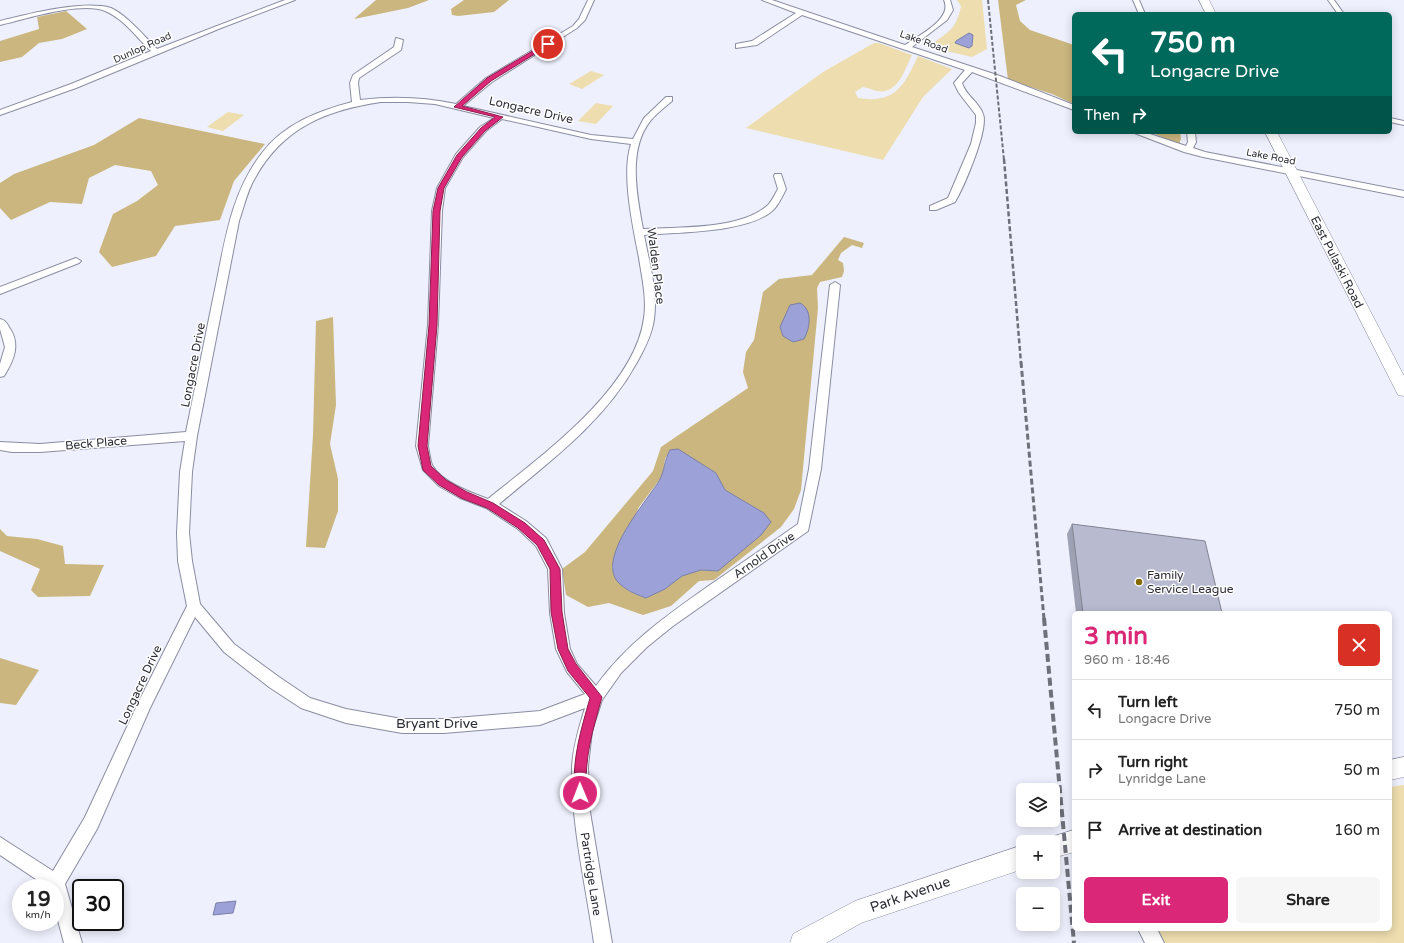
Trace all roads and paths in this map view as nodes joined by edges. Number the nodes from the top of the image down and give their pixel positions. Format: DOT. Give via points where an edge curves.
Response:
graph roads {
  1 [pos="292,0"];
  2 [pos="591,0"];
  3 [pos="765,0"];
  4 [pos="947,0"];
  5 [pos="1136,0"];
  6 [pos="1204,0"];
  7 [pos="1331,0"];
  8 [pos="95,2"];
  9 [pos="802,12"];
  10 [pos="1141,12"];
  11 [pos="1210,12"];
  12 [pos="1340,12"];
  13 [pos="0,23"];
  14 [pos="399,40"];
  15 [pos="739,46"];
  16 [pos="907,47"];
  17 [pos="156,52"];
  18 [pos="970,69"];
  19 [pos="669,99"];
  20 [pos="356,102"];
  21 [pos="457,107"];
  22 [pos="1072,107"];
  23 [pos="0,113"];
  24 [pos="500,117"];
  25 [pos="1392,120"];
  26 [pos="1404,123"];
  27 [pos="1142,134"];
  28 [pos="1191,134"];
  29 [pos="1272,134"];
  30 [pos="636,142"];
  31 [pos="1187,150"];
  32 [pos="1292,172"];
  33 [pos="778,176"];
  34 [pos="1404,194"];
  35 [pos="933,208"];
  36 [pos="640,232"];
  37 [pos="76,261"];
  38 [pos="835,285"];
  39 [pos="0,291"];
  40 [pos="0,322"];
  41 [pos="0,373"];
  42 [pos="1404,391"];
  43 [pos="191,436"];
  44 [pos="0,446"];
  45 [pos="490,505"];
  46 [pos="194,606"];
  47 [pos="596,697"];
  48 [pos="1404,767"];
  49 [pos="1392,770"];
  50 [pos="1072,842"];
  51 [pos="0,845"];
  52 [pos="1060,845"];
  53 [pos="1016,859"];
  54 [pos="50,879"];
  55 [pos="58,879"];
  56 [pos="64,911"];
  57 [pos="1148,931"];
  58 [pos="73,943"];
  59 [pos="603,943"];
  60 [pos="802,943"];
  61 [pos="1155,943"];
  1 -- 17 [label="street, Dunlop Road" via="216,26"];
  2 -- 21 [label="street" via="582,20 575,27 489,80"];
  3 -- 9 [label="street, Lake Road"];
  4 -- 16 [label="street" via="950,5 945,19"];
  5 -- 10 [label="street"];
  6 -- 11 [label="main road"];
  7 -- 12 [label="street"];
  8 -- 13 [label="street"];
  8 -- 17 [label="street" via="114,14"];
  9 -- 15 [label="street" via="754,42"];
  9 -- 16 [label="street, Lake Road"];
  14 -- 20 [label="street" via="398,48 356,77"];
  16 -- 18 [label="street, Lake Road"];
  17 -- 23 [label="street, Dunlop Road"];
  18 -- 22 [label="street, Lake Road"];
  18 -- 35 [label="street" via="958,83 960,91 980,115 981,123 976,142 952,200"];
  19 -- 30 [label="street, Walden Place" via="647,120"];
  20 -- 21 [label="street, Longacre Drive" via="399,98"];
  20 -- 43 [label="street, Longacre Drive" via="320,114 286,135 276,143 250,178 234,221"];
  21 -- 24 [label="street, Longacre Drive"];
  24 -- 30 [label="street, Longacre Drive" via="591,137"];
  24 -- 45 [label="street" via="483,129 459,156 441,188 437,211 433,325 422,446 427,467 443,483"];
  25 -- 26 [label="street"];
  27 -- 31 [label="street, Lake Road"];
  28 -- 31 [label="street" via="1192,142"];
  29 -- 32 [label="main road, East Pulaski Road"];
  30 -- 36 [label="street, Walden Place" via="632,154 632,180"];
  31 -- 32 [label="street, Lake Road"];
  32 -- 34 [label="street, Lake Road"];
  32 -- 42 [label="main road, East Pulaski Road"];
  33 -- 36 [label="street" via="782,189 771,206 756,216 735,224"];
  36 -- 45 [label="street, Walden Place" via="649,287 649,319 640,348 622,380 593,416"];
  37 -- 39 [label="street"];
  38 -- 47 [label="street, Arnold Drive" via="815,469 804,527 642,643 616,669"];
  40 -- 41 [label="street" via="11,336 11,350"];
  43 -- 44 [label="street, Beck Place" via="40,448"];
  43 -- 46 [label="street, Longacre Drive" via="186,472 183,533 184,561"];
  45 -- 47 [label="street" via="522,525 541,542 555,569 557,612 563,649 572,668"];
  46 -- 47 [label="street, Bryant Drive" via="229,648 274,682 306,702 346,716 402,726 480,724 540,718"];
  46 -- 55 [label="street, Longacre Drive" via="145,704 91,823"];
  47 -- 59 [label="street, Partridge Lane" via="585,730 580,766 580,806"];
  48 -- 49 [label="main road"];
  50 -- 52 [label="main road"];
  51 -- 54 [label="street"];
  53 -- 60 [label="main road, Park Avenue" via="855,913"];
  56 -- 58 [label="street"];
  57 -- 61 [label="street"];
}
